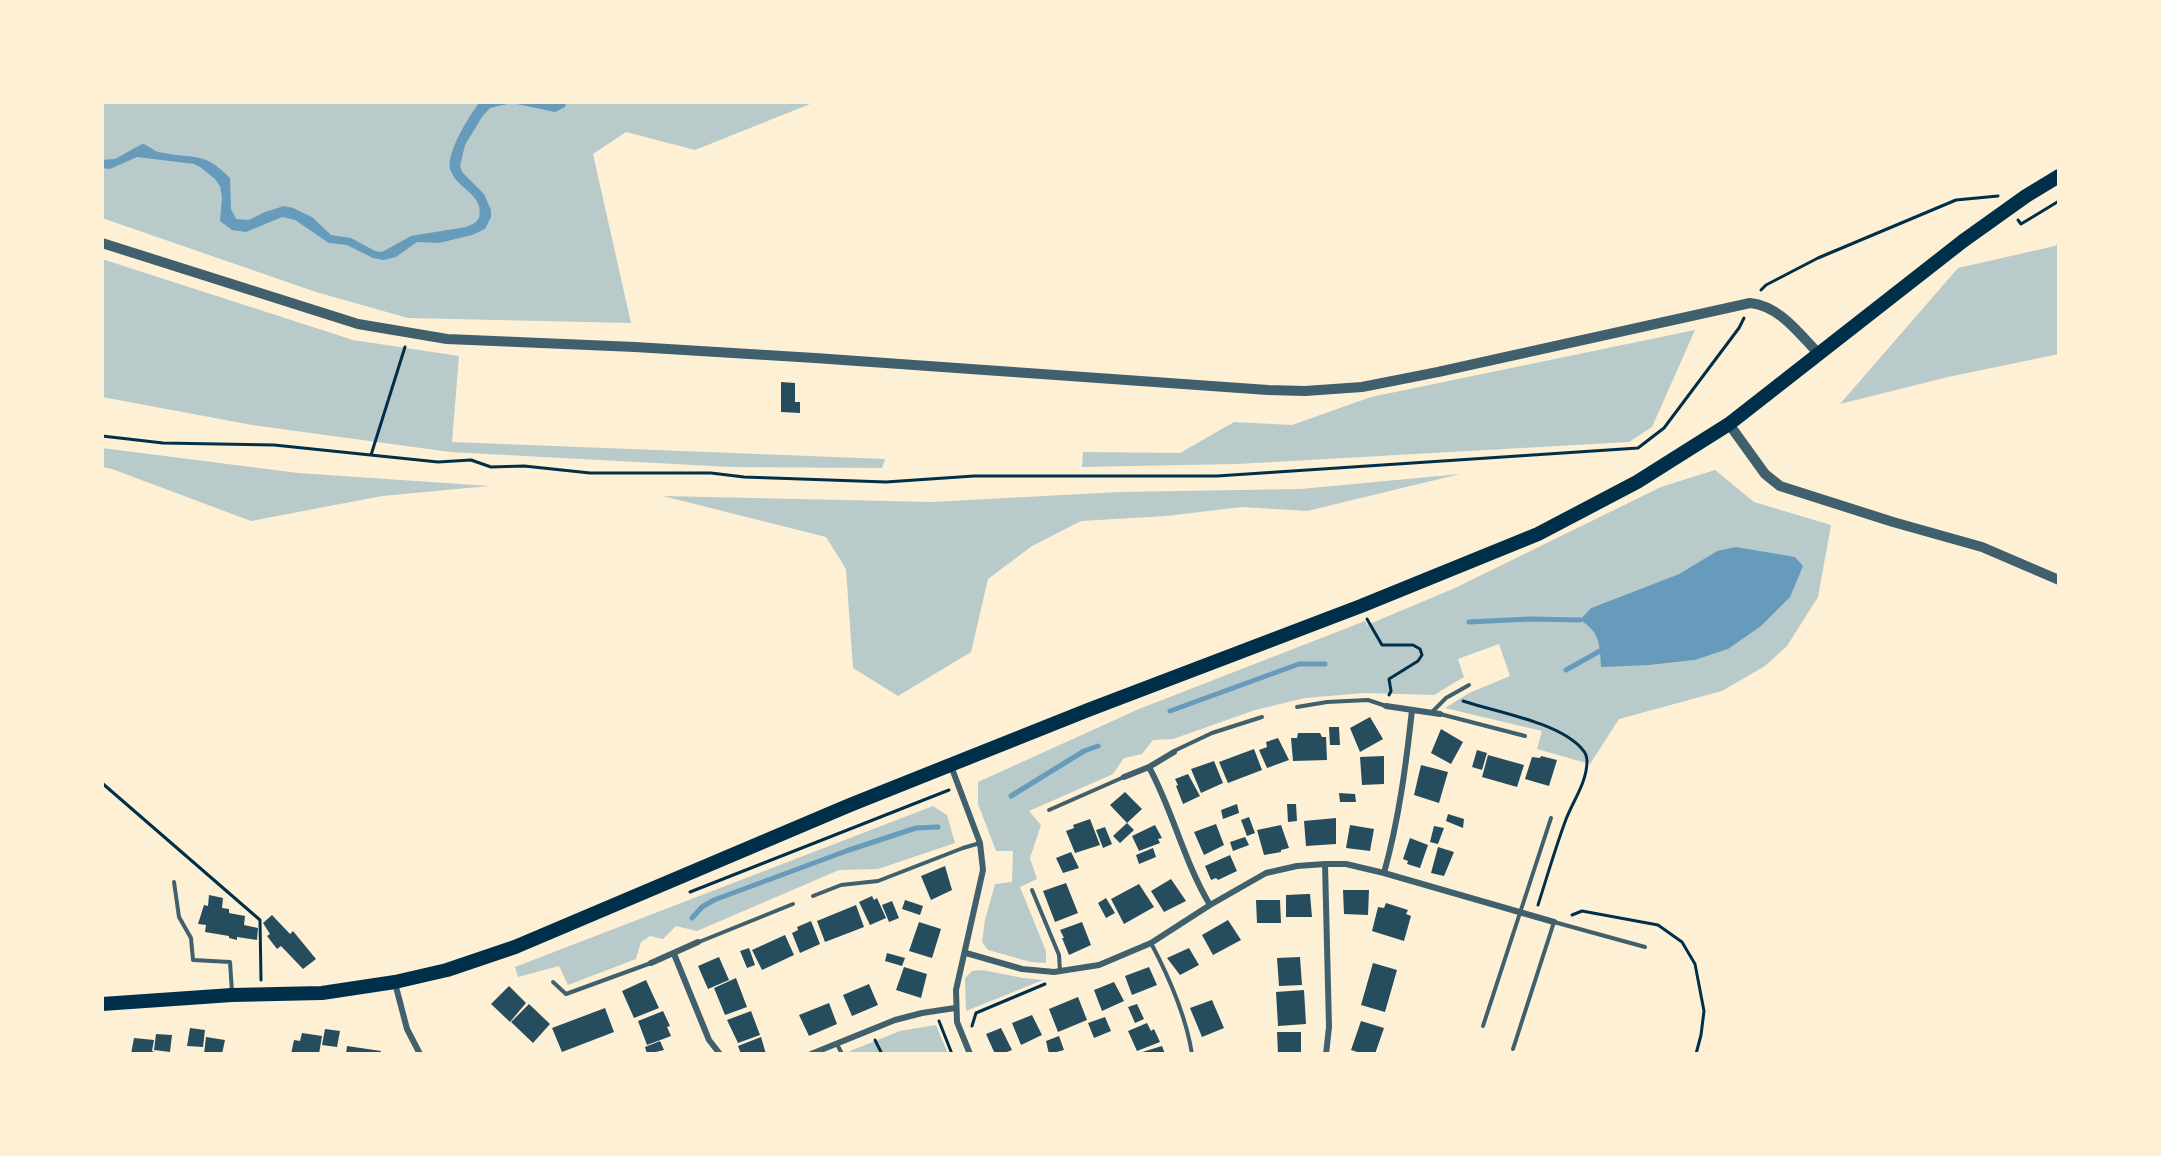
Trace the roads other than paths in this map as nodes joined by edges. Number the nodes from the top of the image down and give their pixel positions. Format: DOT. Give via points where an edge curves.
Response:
graph roads {
  1 [pos="2059,176"];
  2 [pos="102,243"];
  3 [pos="1819,354"];
  4 [pos="1729,424"];
  5 [pos="2059,580"];
  6 [pos="1469,685"];
  7 [pos="1386,706"];
  8 [pos="1297,707"];
  9 [pos="1412,710"];
  10 [pos="1432,713"];
  11 [pos="1440,714"];
  12 [pos="1262,717"];
  13 [pos="1525,736"];
  14 [pos="1174,752"];
  15 [pos="950,766"];
  16 [pos="1149,767"];
  17 [pos="1124,777"];
  18 [pos="1049,810"];
  19 [pos="1551,818"];
  20 [pos="980,843"];
  21 [pos="1325,864"];
  22 [pos="1384,873"];
  23 [pos="174,882"];
  24 [pos="1032,890"];
  25 [pos="813,896"];
  26 [pos="794,904"];
  27 [pos="1210,905"];
  28 [pos="1520,912"];
  29 [pos="1554,922"];
  30 [pos="698,942"];
  31 [pos="1151,943"];
  32 [pos="1645,947"];
  33 [pos="966,953"];
  34 [pos="674,954"];
  35 [pos="651,963"];
  36 [pos="1057,972"];
  37 [pos="395,982"];
  38 [pos="553,982"];
  39 [pos="232,995"];
  40 [pos="102,1004"];
  41 [pos="955,1008"];
  42 [pos="1484,1026"];
  43 [pos="837,1043"];
  44 [pos="1513,1049"];
  45 [pos="420,1054"];
  46 [pos="720,1054"];
  47 [pos="811,1054"];
  48 [pos="842,1054"];
  49 [pos="970,1054"];
  50 [pos="1192,1054"];
  51 [pos="1326,1054"];
  1 -- 3 [label="main road" via="1893,294"];
  2 -- 3 [label="street" via="358,324 489,342 815,357 1305,391 1362,387 1750,303 1772,308"];
  3 -- 4 [label="main road"];
  4 -- 5 [label="street" via="1765,474 1780,486 1982,547"];
  4 -- 15 [label="main road" via="1637,482 1516,543"];
  6 -- 10 [label="lane" via="1446,698"];
  7 -- 8 [label="lane" via="1368,700"];
  7 -- 9 [label="street"];
  9 -- 10 [label="street"];
  9 -- 22 [label="street" via="1404,783"];
  10 -- 11 [label="street"];
  11 -- 13 [label="lane"];
  12 -- 14 [label="lane" via="1212,733"];
  14 -- 16 [label="street"];
  15 -- 20 [label="street"];
  15 -- 37 [label="main road" via="515,947 447,970"];
  16 -- 17 [label="street"];
  16 -- 27 [label="street"];
  17 -- 18 [label="lane"];
  19 -- 28 [label="lane"];
  20 -- 25 [label="lane" via="878,881 842,885"];
  20 -- 33 [label="street" via="983,870"];
  21 -- 22 [label="street" via="1346,864"];
  21 -- 27 [label="street" via="1266,873"];
  21 -- 51 [label="street" via="1329,1027"];
  22 -- 28 [label="street"];
  23 -- 39 [label="lane" via="179,917 191,938 193,960 230,962"];
  24 -- 36 [label="lane" via="1059,955"];
  26 -- 30 [label="lane"];
  27 -- 31 [label="street"];
  28 -- 29 [label="street"];
  28 -- 42 [label="lane"];
  29 -- 32 [label="lane"];
  29 -- 44 [label="lane"];
  30 -- 34 [label="street"];
  31 -- 36 [label="street" via="1099,965"];
  31 -- 50 [label="lane" via="1178,1003"];
  33 -- 36 [label="street" via="1022,969"];
  33 -- 41 [label="street"];
  34 -- 35 [label="street"];
  34 -- 46 [label="street" via="709,1040"];
  35 -- 38 [label="lane" via="566,994"];
  37 -- 39 [label="main road" via="322,993"];
  37 -- 45 [label="street" via="407,1029"];
  39 -- 40 [label="main road"];
  41 -- 43 [label="street" via="895,1020"];
  41 -- 49 [label="street"];
  43 -- 47 [label="street"];
  43 -- 48 [label="lane"];
}
